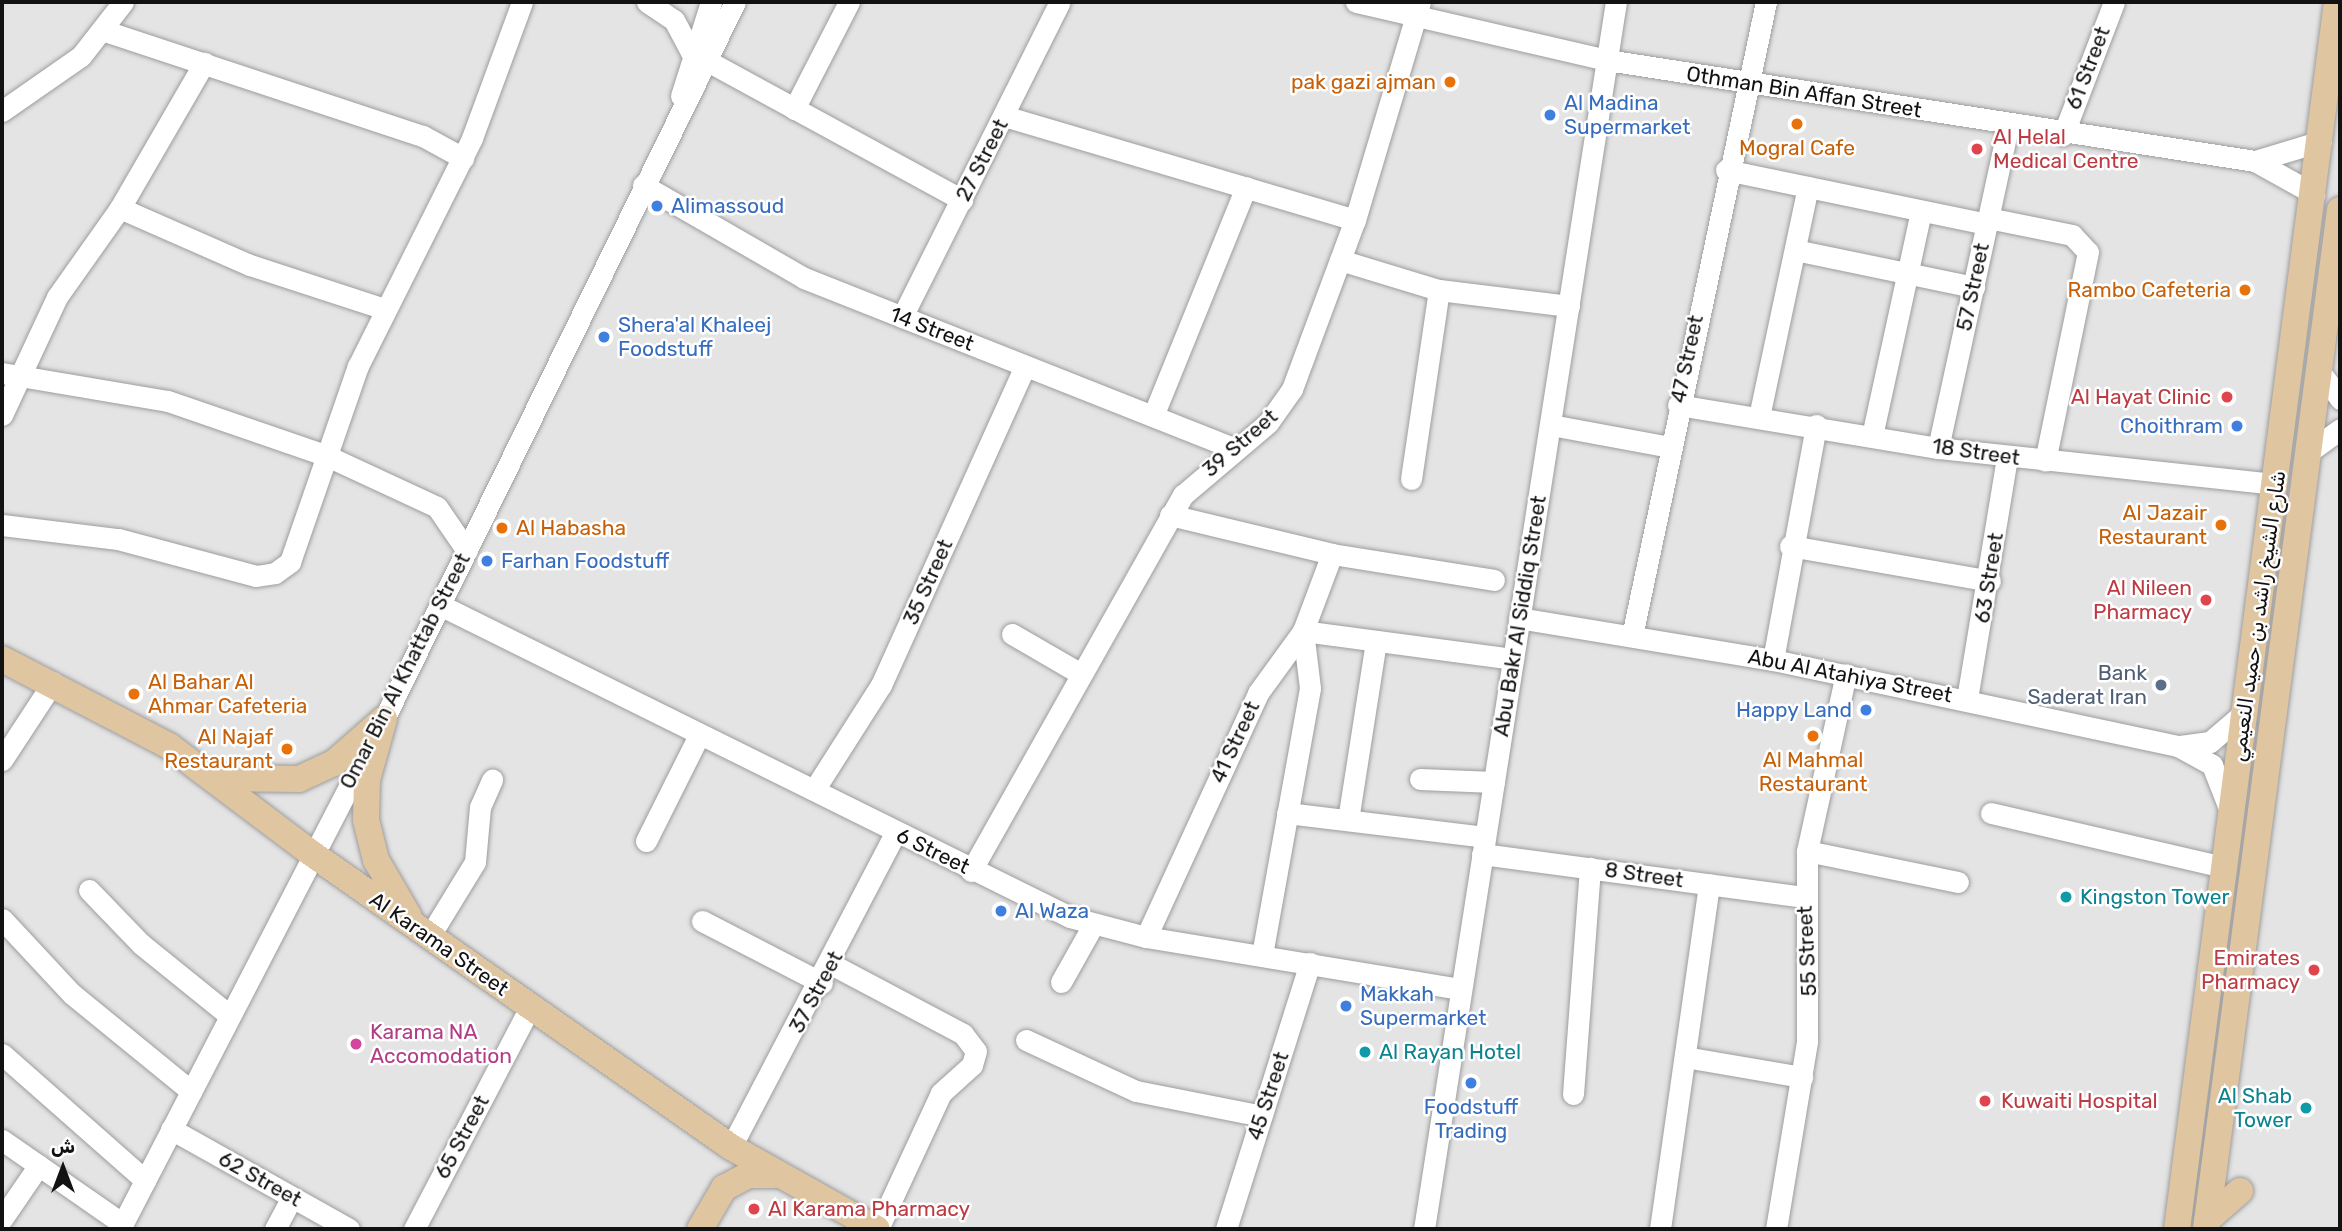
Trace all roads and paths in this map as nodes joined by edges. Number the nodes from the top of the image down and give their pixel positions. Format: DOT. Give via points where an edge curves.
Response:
graph roads {
  1 [pos="123,2"];
  2 [pos="522,2"];
  3 [pos="735,2"];
  4 [pos="849,2"];
  5 [pos="1060,2"];
  6 [pos="1356,2"];
  7 [pos="1616,2"];
  8 [pos="1766,2"];
  9 [pos="2113,2"];
  10 [pos="2337,2"];
  11 [pos="656,7"];
  12 [pos="708,8"];
  13 [pos="1419,10"];
  14 [pos="105,31"];
  15 [pos="699,57"];
  16 [pos="1607,60"];
  17 [pos="204,63"];
  18 [pos="1744,82"];
  19 [pos="794,108"];
  20 [pos="2,111"];
  21 [pos="1004,116"];
  22 [pos="2008,126"];
  23 [pos="2063,135"];
  24 [pos="2321,141"];
  25 [pos="463,158"];
  26 [pos="2255,161"];
  27 [pos="1726,170"];
  28 [pos="643,186"];
  29 [pos="1246,187"];
  30 [pos="1808,187"];
  31 [pos="2314,194"];
  32 [pos="962,200"];
  33 [pos="120,208"];
  34 [pos="2340,210"];
  35 [pos="1921,211"];
  36 [pos="1355,220"];
  37 [pos="1988,221"];
  38 [pos="1795,250"];
  39 [pos="1340,260"];
  40 [pos="1907,274"];
  41 [pos="1973,287"];
  42 [pos="1439,290"];
  43 [pos="1569,306"];
  44 [pos="385,309"];
  45 [pos="902,317"];
  46 [pos="1025,366"];
  47 [pos="2320,372"];
  48 [pos="10,374"];
  49 [pos="2340,399"];
  50 [pos="1678,405"];
  51 [pos="2,415"];
  52 [pos="1153,416"];
  53 [pos="1759,417"];
  54 [pos="1551,425"];
  55 [pos="1816,425"];
  56 [pos="2340,429"];
  57 [pos="1872,436"];
  58 [pos="1670,447"];
  59 [pos="1938,447"];
  60 [pos="1234,448"];
  61 [pos="2310,451"];
  62 [pos="325,455"];
  63 [pos="2007,457"];
  64 [pos="2045,461"];
  65 [pos="1411,479"];
  66 [pos="2276,484"];
  67 [pos="1170,515"];
  68 [pos="2,525"];
  69 [pos="1790,546"];
  70 [pos="467,551"];
  71 [pos="1332,554"];
  72 [pos="1494,580"];
  73 [pos="1990,581"];
  74 [pos="440,605"];
  75 [pos="1519,618"];
  76 [pos="1303,631"];
  77 [pos="1012,634"];
  78 [pos="1632,636"];
  79 [pos="1376,640"];
  80 [pos="2,659"];
  81 [pos="1513,659"];
  82 [pos="1773,660"];
  83 [pos="1081,674"];
  84 [pos="1846,674"];
  85 [pos="53,682"];
  86 [pos="1967,699"];
  87 [pos="2245,712"];
  88 [pos="384,719"];
  89 [pos="699,735"];
  90 [pos="2178,746"];
  91 [pos="2,760"];
  92 [pos="215,778"];
  93 [pos="1420,779"];
  94 [pos="492,780"];
  95 [pos="1494,782"];
  96 [pos="814,790"];
  97 [pos="1287,813"];
  98 [pos="1991,813"];
  99 [pos="2231,814"];
  100 [pos="1348,820"];
  101 [pos="895,833"];
  102 [pos="646,841"];
  103 [pos="1484,845"];
  104 [pos="1807,851"];
  105 [pos="311,853"];
  106 [pos="2223,867"];
  107 [pos="1590,868"];
  108 [pos="971,871"];
  109 [pos="1958,882"];
  110 [pos="1709,884"];
  111 [pos="89,890"];
  112 [pos="1805,897"];
  113 [pos="2,919"];
  114 [pos="702,921"];
  115 [pos="1093,925"];
  116 [pos="424,934"];
  117 [pos="1146,937"];
  118 [pos="1262,955"];
  119 [pos="1310,964"];
  120 [pos="826,973"];
  121 [pos="1061,982"];
  122 [pos="1461,989"];
  123 [pos="530,1007"];
  124 [pos="229,1015"];
  125 [pos="1026,1040"];
  126 [pos="2,1054"];
  127 [pos="1685,1057"];
  128 [pos="1802,1077"];
  129 [pos="191,1091"];
  130 [pos="1573,1094"];
  131 [pos="1262,1116"];
  132 [pos="171,1129"];
  133 [pos="2,1140"];
  134 [pos="731,1147"];
  135 [pos="39,1165"];
  136 [pos="775,1175"];
  137 [pos="145,1180"];
  138 [pos="2240,1191"];
  139 [pos="292,1197"];
  140 [pos="2,1219"];
  141 [pos="2206,1225"];
  142 [pos="122,1226"];
  143 [pos="2176,1227"];
  144 [pos="275,1229"];
  145 [pos="349,1229"];
  146 [pos="414,1229"];
  147 [pos="700,1229"];
  148 [pos="878,1229"];
  149 [pos="1226,1229"];
  150 [pos="1424,1229"];
  151 [pos="1660,1229"];
  152 [pos="1776,1229"];
  1 -- 14 [label="street"];
  2 -- 25 [label="street"];
  3 -- 15 [label="street, Omar Bin Al Khattab Street"];
  4 -- 19 [label="street"];
  5 -- 21 [label="street, 27 Street"];
  6 -- 13 [label="street, Othman Bin Affan Street"];
  7 -- 16 [label="street, Abu Bakr Al Siddiq Street"];
  8 -- 18 [label="street, 47 Street"];
  9 -- 23 [label="street, 61 Street"];
  10 -- 24 [label="main road, شارع الشيخ راشد بن حميد النعيمي"];
  11 -- 12 [label="street"];
  11 -- 15 [label="street"];
  12 -- 15 [label="street, Omar Bin Al Khattab Street"];
  13 -- 16 [label="street, Othman Bin Affan Street"];
  13 -- 36 [label="street, 39 Street"];
  14 -- 17 [label="street"];
  14 -- 20 [label="street" via="68,66"];
  15 -- 19 [label="street"];
  15 -- 28 [label="street, Omar Bin Al Khattab Street"];
  16 -- 18 [label="street, Othman Bin Affan Street"];
  16 -- 43 [label="street, Abu Bakr Al Siddiq Street"];
  17 -- 25 [label="street" via="423,136"];
  17 -- 33 [label="street"];
  18 -- 22 [label="street, Othman Bin Affan Street"];
  18 -- 27 [label="street, 47 Street"];
  19 -- 32 [label="street"];
  21 -- 29 [label="street"];
  21 -- 32 [label="street, 27 Street"];
  22 -- 23 [label="street, Othman Bin Affan Street"];
  22 -- 37 [label="street, 57 Street"];
  23 -- 26 [label="street, Othman Bin Affan Street"];
  24 -- 26 [label="street, Othman Bin Affan Street"];
  24 -- 31 [label="main road, شارع الشيخ راشد بن حميد النعيمي"];
  25 -- 44 [label="street"];
  26 -- 31 [label="street, Othman Bin Affan Street"];
  27 -- 30 [label="street"];
  27 -- 50 [label="street, 47 Street"];
  28 -- 45 [label="street, 14 Street" via="782,268"];
  28 -- 70 [label="street, Omar Bin Al Khattab Street"];
  29 -- 36 [label="street"];
  29 -- 52 [label="street"];
  30 -- 35 [label="street"];
  30 -- 38 [label="street"];
  31 -- 66 [label="main road, شارع الشيخ راشد بن حميد النعيمي"];
  32 -- 45 [label="street, 27 Street"];
  33 -- 44 [label="street" via="250,265"];
  33 -- 48 [label="street"];
  34 -- 47 [label="main road, شارع الشيخ راشد بن حميد النعيمي"];
  35 -- 37 [label="street"];
  35 -- 40 [label="street"];
  36 -- 39 [label="street, 39 Street"];
  37 -- 41 [label="street, 57 Street"];
  37 -- 64 [label="street" via="2071,235 2088,252"];
  38 -- 40 [label="street"];
  38 -- 53 [label="street"];
  39 -- 42 [label="street"];
  39 -- 60 [label="street, 39 Street" via="1282,407"];
  40 -- 41 [label="street"];
  40 -- 57 [label="street"];
  41 -- 59 [label="street, 57 Street"];
  42 -- 43 [label="street"];
  42 -- 65 [label="street"];
  43 -- 54 [label="street, Abu Bakr Al Siddiq Street"];
  44 -- 62 [label="street"];
  45 -- 46 [label="street, 14 Street"];
  46 -- 52 [label="street, 14 Street"];
  46 -- 96 [label="street, 35 Street" via="881,685"];
  47 -- 49 [label="street"];
  47 -- 61 [label="main road, شارع الشيخ راشد بن حميد النعيمي"];
  48 -- 51 [label="street"];
  48 -- 62 [label="street" via="168,401"];
  50 -- 53 [label="street, 18 Street"];
  50 -- 58 [label="street, 47 Street"];
  52 -- 60 [label="street, 14 Street"];
  53 -- 55 [label="street, 18 Street"];
  54 -- 58 [label="street"];
  54 -- 75 [label="street, Abu Bakr Al Siddiq Street"];
  55 -- 57 [label="street, 18 Street"];
  55 -- 69 [label="street"];
  56 -- 61 [label="street"];
  57 -- 59 [label="street, 18 Street"];
  58 -- 78 [label="street, 47 Street"];
  59 -- 63 [label="street, 18 Street"];
  60 -- 67 [label="street, 39 Street" via="1198,478"];
  61 -- 141 [label="main road, شارع الشيخ راشد بن حميد النعيمي"];
  62 -- 68 [label="street" via="295,554 265,576 117,539"];
  62 -- 70 [label="street" via="437,507"];
  63 -- 64 [label="street, 18 Street"];
  63 -- 73 [label="street, 63 Street"];
  64 -- 66 [label="street, 18 Street"];
  66 -- 87 [label="main road, شارع الشيخ راشد بن حميد النعيمي"];
  67 -- 71 [label="street"];
  67 -- 83 [label="street, 39 Street"];
  69 -- 73 [label="street"];
  69 -- 82 [label="street"];
  70 -- 74 [label="street, Omar Bin Al Khattab Street"];
  71 -- 72 [label="street"];
  71 -- 76 [label="street, 41 Street"];
  73 -- 86 [label="street, 63 Street"];
  74 -- 88 [label="street, Omar Bin Al Khattab Street"];
  74 -- 89 [label="street, 6 Street"];
  75 -- 78 [label="street, Abu Al Atahiya Street"];
  75 -- 81 [label="street, Abu Bakr Al Siddiq Street"];
  76 -- 79 [label="street"];
  76 -- 97 [label="street" via="1311,673"];
  76 -- 117 [label="street, 41 Street" via="1258,693"];
  77 -- 83 [label="street"];
  78 -- 82 [label="street, Abu Al Atahiya Street"];
  79 -- 81 [label="street"];
  79 -- 100 [label="street"];
  80 -- 85 [label="main road, Al Karama Street"];
  81 -- 95 [label="street, Abu Bakr Al Siddiq Street"];
  82 -- 84 [label="street, Abu Al Atahiya Street"];
  83 -- 108 [label="street, 39 Street"];
  84 -- 86 [label="street, Abu Al Atahiya Street"];
  84 -- 104 [label="street, 55 Street"];
  85 -- 91 [label="street"];
  85 -- 92 [label="main road, Al Karama Street"];
  86 -- 90 [label="street, Abu Al Atahiya Street"];
  87 -- 90 [label="street, Abu Al Atahiya Street" via="2210,742"];
  87 -- 99 [label="main road, شارع الشيخ راشد بن حميد النعيمي"];
  88 -- 92 [label="main road" via="334,763 299,779"];
  88 -- 105 [label="street, Omar Bin Al Khattab Street"];
  88 -- 116 [label="main road" via="367,780 366,820 384,878"];
  89 -- 96 [label="street, 6 Street"];
  89 -- 102 [label="street"];
  90 -- 99 [label="street, Abu Al Atahiya Street" via="2212,765"];
  92 -- 105 [label="main road, Al Karama Street"];
  93 -- 95 [label="street"];
  94 -- 116 [label="street" via="480,807 475,862"];
  95 -- 103 [label="street, Abu Bakr Al Siddiq Street"];
  96 -- 101 [label="street, 6 Street"];
  97 -- 100 [label="street, 8 Street"];
  97 -- 118 [label="street"];
  98 -- 106 [label="street"];
  99 -- 106 [label="main road, شارع الشيخ راشد بن حميد النعيمي"];
  100 -- 103 [label="street, 8 Street"];
  101 -- 108 [label="street, 6 Street"];
  101 -- 120 [label="street, 37 Street"];
  103 -- 107 [label="street, 8 Street"];
  103 -- 122 [label="street, Abu Bakr Al Siddiq Street"];
  104 -- 109 [label="street"];
  104 -- 112 [label="street, 55 Street"];
  105 -- 116 [label="main road, Al Karama Street"];
  105 -- 124 [label="street, Omar Bin Al Khattab Street"];
  106 -- 143 [label="main road, شارع الشيخ راشد بن حميد النعيمي"];
  107 -- 110 [label="street, 8 Street"];
  107 -- 130 [label="street"];
  108 -- 115 [label="street, 6 Street"];
  110 -- 112 [label="street, 8 Street"];
  110 -- 127 [label="street"];
  111 -- 124 [label="street" via="141,944"];
  112 -- 128 [label="street, 55 Street" via="1811,969"];
  113 -- 129 [label="street" via="111,1029"];
  114 -- 120 [label="street"];
  115 -- 117 [label="street, 6 Street"];
  115 -- 121 [label="street"];
  116 -- 123 [label="main road, Al Karama Street"];
  117 -- 118 [label="street, 6 Street"];
  118 -- 119 [label="street, 6 Street"];
  119 -- 122 [label="street, 6 Street"];
  119 -- 131 [label="street, 45 Street"];
  120 -- 134 [label="street, 37 Street"];
  120 -- 148 [label="street" via="963,1034 976,1051 972,1065 941,1093"];
  122 -- 150 [label="street, Abu Bakr Al Siddiq Street"];
  123 -- 134 [label="main road, Al Karama Street"];
  123 -- 146 [label="street, 65 Street"];
  124 -- 129 [label="street, Omar Bin Al Khattab Street"];
  125 -- 131 [label="street" via="1136,1091"];
  126 -- 137 [label="street"];
  127 -- 128 [label="street"];
  127 -- 151 [label="street"];
  128 -- 152 [label="street, 55 Street"];
  129 -- 132 [label="street, Omar Bin Al Khattab Street"];
  131 -- 149 [label="street, 45 Street"];
  132 -- 137 [label="street, Omar Bin Al Khattab Street"];
  132 -- 139 [label="street, 62 Street"];
  133 -- 135 [label="street"];
  134 -- 136 [label="main road, Al Karama Street"];
  135 -- 140 [label="street"];
  135 -- 142 [label="street"];
  136 -- 147 [label="main road" via="748,1175 724,1188"];
  136 -- 148 [label="main road, Al Karama Street"];
  137 -- 142 [label="street, Omar Bin Al Khattab Street"];
  138 -- 141 [label="main road"];
  139 -- 144 [label="street"];
  139 -- 145 [label="street, 62 Street"];
}
